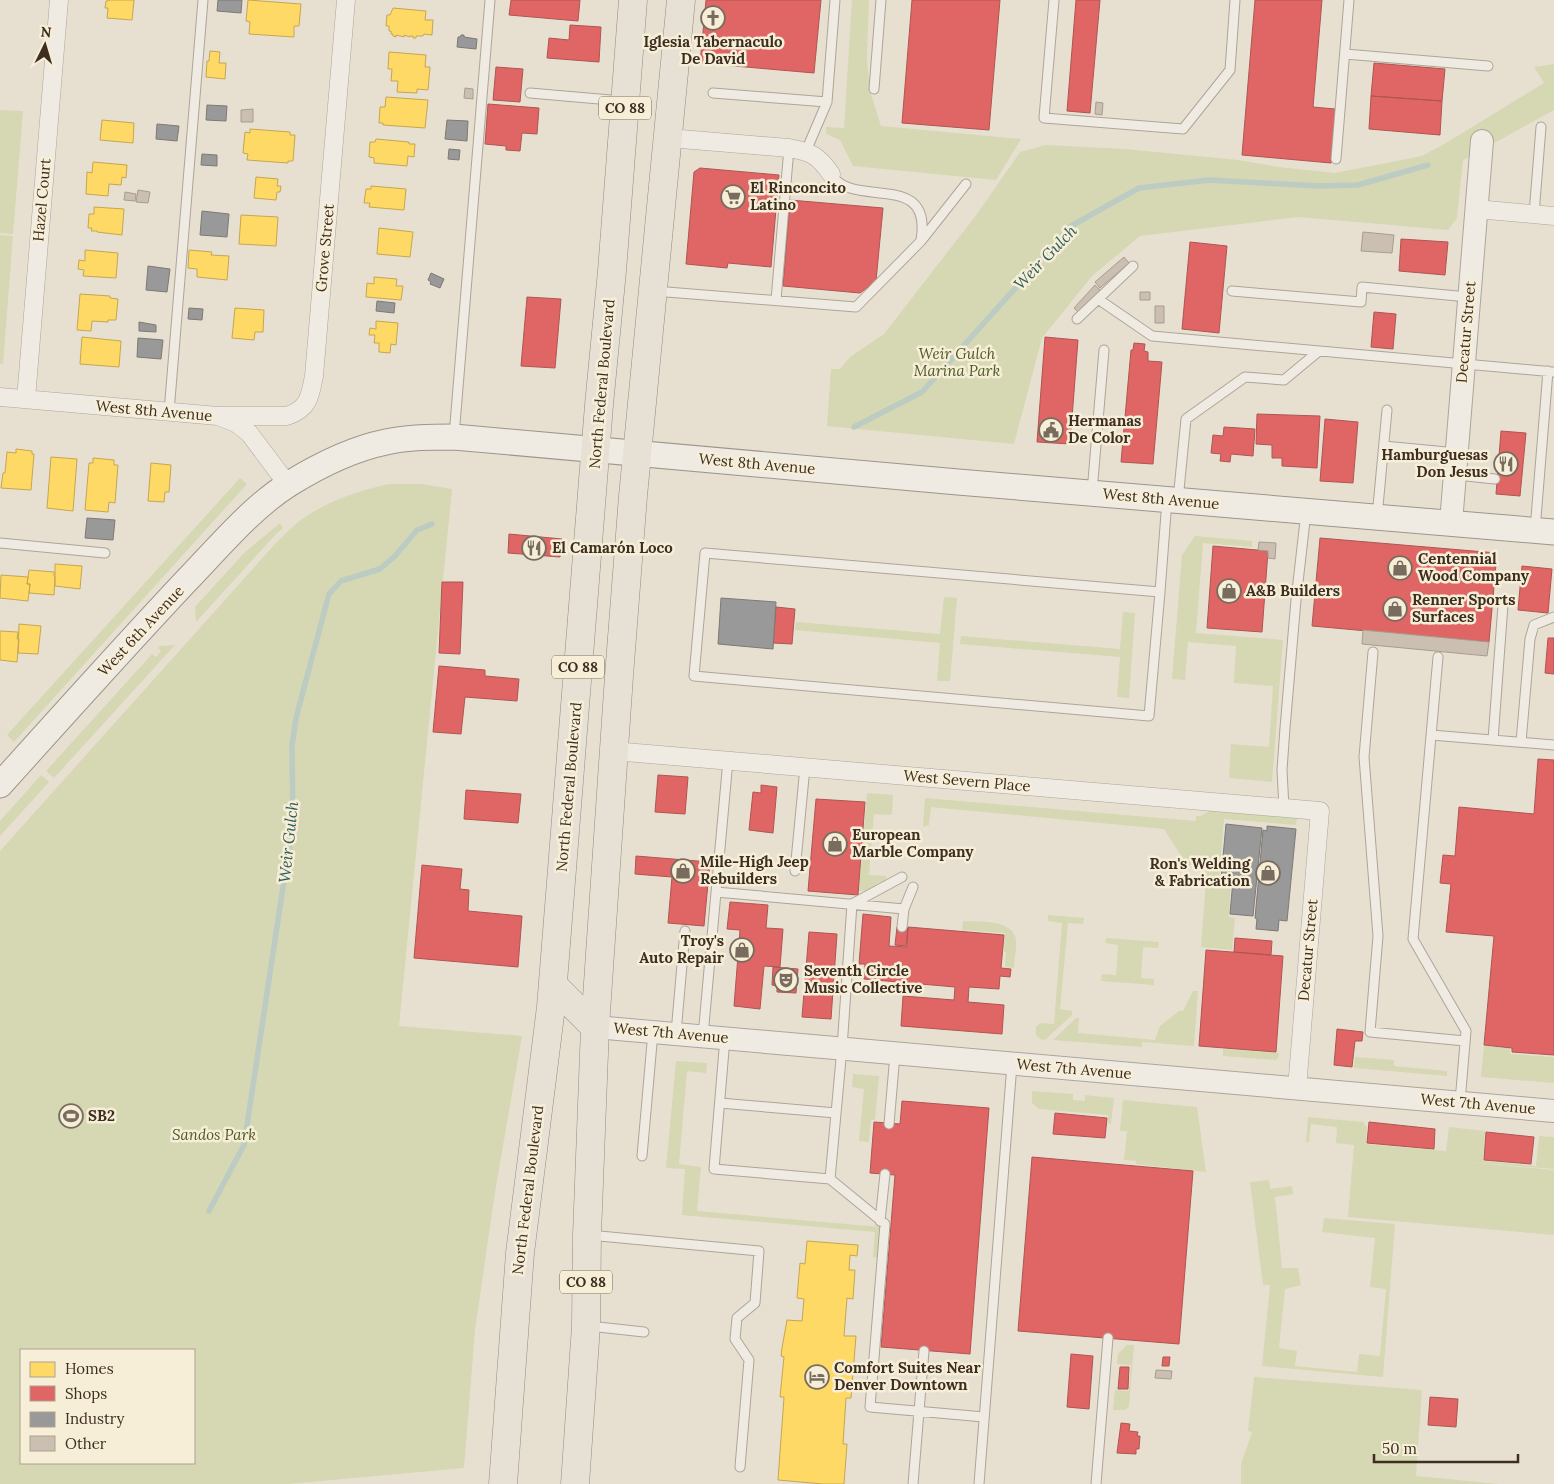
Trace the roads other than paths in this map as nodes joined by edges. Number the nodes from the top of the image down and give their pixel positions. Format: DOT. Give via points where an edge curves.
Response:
graph roads {
  1 [pos="58,0"];
  2 [pos="203,0"];
  3 [pos="346,0"];
  4 [pos="490,0"];
  5 [pos="633,0"];
  6 [pos="681,0"];
  7 [pos="835,0"];
  8 [pos="881,0"];
  9 [pos="1054,0"];
  10 [pos="1236,0"];
  11 [pos="1349,0"];
  12 [pos="1344,54"];
  13 [pos="1488,66"];
  14 [pos="874,89"];
  15 [pos="713,92"];
  16 [pos="530,93"];
  17 [pos="625,101"];
  18 [pos="827,102"];
  19 [pos="1541,127"];
  20 [pos="668,138"];
  21 [pos="1482,141"];
  22 [pos="797,149"];
  23 [pos="1336,159"];
  24 [pos="831,174"];
  25 [pos="966,184"];
  26 [pos="1476,209"];
  27 [pos="1534,214"];
  28 [pos="1554,216"];
  29 [pos="921,241"];
  30 [pos="1133,266"];
  31 [pos="654,291"];
  32 [pos="1232,291"];
  33 [pos="1469,297"];
  34 [pos="1098,299"];
  35 [pos="776,300"];
  36 [pos="1077,319"];
  37 [pos="1104,350"];
  38 [pos="1319,351"];
  39 [pos="1464,364"];
  40 [pos="1551,372"];
  41 [pos="0,397"];
  42 [pos="26,400"];
  43 [pos="1387,410"];
  44 [pos="169,412"];
  45 [pos="218,416"];
  46 [pos="454,437"];
  47 [pos="1384,446"];
  48 [pos="596,450"];
  49 [pos="638,453"];
  50 [pos="1457,453"];
  51 [pos="1455,475"];
  52 [pos="1495,479"];
  53 [pos="288,485"];
  54 [pos="1092,493"];
  55 [pos="1172,500"];
  56 [pos="1306,511"];
  57 [pos="1377,517"];
  58 [pos="1451,523"];
  59 [pos="1544,531"];
  60 [pos="0,543"];
  61 [pos="105,553"];
  62 [pos="1160,592"];
  63 [pos="1502,605"];
  64 [pos="1554,617"];
  65 [pos="1373,652"];
  66 [pos="1438,657"];
  67 [pos="1432,734"];
  68 [pos="1493,740"];
  69 [pos="1521,742"];
  70 [pos="1554,745"];
  71 [pos="614,751"];
  72 [pos="728,760"];
  73 [pos="804,767"];
  74 [pos="3,776"];
  75 [pos="1284,808"];
  76 [pos="1320,811"];
  77 [pos="796,871"];
  78 [pos="902,878"];
  79 [pos="913,888"];
  80 [pos="716,892"];
  81 [pos="852,904"];
  82 [pos="904,909"];
  83 [pos="902,927"];
  84 [pos="685,931"];
  85 [pos="553,985"];
  86 [pos="595,1026"];
  87 [pos="653,1032"];
  88 [pos="676,1034"];
  89 [pos="714,1037"];
  90 [pos="1465,1041"];
  91 [pos="842,1048"];
  92 [pos="895,1053"];
  93 [pos="1012,1063"];
  94 [pos="1297,1088"];
  95 [pos="720,1102"];
  96 [pos="1460,1102"];
  97 [pos="1554,1111"];
  98 [pos="836,1113"];
  99 [pos="889,1124"];
  100 [pos="642,1156"];
  101 [pos="885,1174"];
  102 [pos="830,1179"];
  103 [pos="880,1221"];
  104 [pos="587,1235"];
  105 [pos="586,1326"];
  106 [pos="644,1332"];
  107 [pos="1108,1338"];
  108 [pos="924,1351"];
  109 [pos="919,1411"];
  110 [pos="984,1417"];
  111 [pos="740,1467"];
  112 [pos="503,1484"];
  113 [pos="575,1484"];
  114 [pos="914,1484"];
  115 [pos="979,1484"];
  116 [pos="1096,1484"];
  1 -- 42 [label="street, Hazel Court"];
  2 -- 44 [label="lane"];
  3 -- 45 [label="street, Grove Street" via="314,376 308,401 303,408 287,416"];
  4 -- 46 [label="lane"];
  5 -- 17 [label="main road, North Federal Boulevard / CO 88"];
  6 -- 20 [label="main road"];
  7 -- 18 [label="lane"];
  8 -- 14 [label="lane"];
  9 -- 10 [label="lane" via="1044,118 1183,130 1230,70"];
  11 -- 12 [label="lane"];
  12 -- 13 [label="lane"];
  12 -- 23 [label="lane"];
  15 -- 18 [label="lane"];
  16 -- 17 [label="lane"];
  17 -- 48 [label="main road, North Federal Boulevard / CO 88"];
  18 -- 22 [label="lane"];
  19 -- 27 [label="lane"];
  20 -- 22 [label="street"];
  20 -- 31 [label="main road"];
  21 -- 26 [label="street, Decatur Street"];
  22 -- 24 [label="street" via="820,159"];
  22 -- 35 [label="lane"];
  24 -- 29 [label="lane" via="841,186 903,197 914,204 922,223"];
  25 -- 29 [label="lane"];
  26 -- 27 [label="street"];
  26 -- 33 [label="street, Decatur Street"];
  27 -- 28 [label="street"];
  29 -- 35 [label="lane" via="856,307"];
  30 -- 34 [label="lane"];
  31 -- 35 [label="lane"];
  31 -- 49 [label="main road"];
  32 -- 33 [label="lane" via="1360,302 1362,287"];
  33 -- 39 [label="street, Decatur Street"];
  34 -- 36 [label="lane"];
  34 -- 38 [label="lane" via="1152,336"];
  37 -- 54 [label="lane"];
  38 -- 39 [label="lane"];
  38 -- 55 [label="lane" via="1284,380 1245,377 1186,419"];
  39 -- 40 [label="lane"];
  39 -- 50 [label="street, Decatur Street"];
  40 -- 59 [label="lane"];
  41 -- 42 [label="street, West 8th Avenue"];
  42 -- 44 [label="street, West 8th Avenue"];
  43 -- 47 [label="lane"];
  44 -- 45 [label="street, West 8th Avenue"];
  45 -- 53 [label="street, West 8th Avenue" via="236,423 250,434"];
  46 -- 48 [label="main road, West 8th Avenue"];
  46 -- 53 [label="main road, West 8th Avenue" via="386,442 341,457"];
  47 -- 50 [label="lane"];
  47 -- 57 [label="lane"];
  48 -- 49 [label="main road, West 8th Avenue"];
  48 -- 85 [label="main road, North Federal Boulevard / CO 88"];
  49 -- 54 [label="main road, West 8th Avenue"];
  49 -- 71 [label="main road"];
  50 -- 51 [label="street, Decatur Street"];
  51 -- 52 [label="lane"];
  51 -- 58 [label="street, Decatur Street"];
  53 -- 74 [label="main road, West 6th Avenue" via="250,515"];
  54 -- 55 [label="main road, West 8th Avenue"];
  55 -- 56 [label="main road, West 8th Avenue"];
  55 -- 62 [label="lane"];
  56 -- 57 [label="main road, West 8th Avenue"];
  56 -- 75 [label="lane" via="1284,746"];
  57 -- 58 [label="main road, West 8th Avenue"];
  58 -- 59 [label="main road, West 8th Avenue"];
  60 -- 61 [label="lane"];
  62 -- 62 [label="lane" via="705,553 694,676 1149,716"];
  63 -- 68 [label="lane"];
  64 -- 69 [label="lane" via="1534,626 1530,639"];
  65 -- 90 [label="lane" via="1364,758 1378,936 1370,1032"];
  66 -- 67 [label="lane"];
  67 -- 68 [label="lane"];
  67 -- 90 [label="lane" via="1413,939 1466,1031"];
  68 -- 69 [label="lane"];
  69 -- 70 [label="lane"];
  71 -- 72 [label="street, West Severn Place"];
  71 -- 86 [label="main road"];
  72 -- 73 [label="street, West Severn Place"];
  72 -- 80 [label="lane"];
  73 -- 75 [label="street, West Severn Place"];
  73 -- 77 [label="lane"];
  75 -- 76 [label="street, West Severn Place"];
  76 -- 94 [label="street, Decatur Street"];
  78 -- 81 [label="lane"];
  79 -- 82 [label="lane"];
  80 -- 81 [label="lane"];
  80 -- 89 [label="lane"];
  81 -- 82 [label="lane"];
  81 -- 91 [label="lane"];
  82 -- 83 [label="lane"];
  84 -- 88 [label="lane"];
  85 -- 86 [label="main road"];
  85 -- 112 [label="main road, North Federal Boulevard / CO 88" via="520,1253"];
  86 -- 87 [label="street, West 7th Avenue"];
  86 -- 104 [label="main road, CO 88"];
  87 -- 88 [label="street, West 7th Avenue"];
  87 -- 100 [label="lane"];
  88 -- 89 [label="street, West 7th Avenue"];
  89 -- 91 [label="street, West 7th Avenue"];
  89 -- 95 [label="lane"];
  90 -- 96 [label="lane"];
  91 -- 92 [label="street, West 7th Avenue"];
  91 -- 98 [label="lane"];
  92 -- 93 [label="street, West 7th Avenue"];
  92 -- 99 [label="lane"];
  93 -- 94 [label="street, West 7th Avenue"];
  93 -- 110 [label="lane"];
  94 -- 96 [label="street, West 7th Avenue"];
  95 -- 98 [label="lane"];
  95 -- 102 [label="lane" via="714,1169"];
  96 -- 97 [label="street, West 7th Avenue"];
  98 -- 102 [label="lane"];
  101 -- 103 [label="lane"];
  102 -- 103 [label="lane"];
  103 -- 109 [label="lane" via="885,1224 870,1407"];
  104 -- 105 [label="main road, CO 88"];
  104 -- 111 [label="lane" via="760,1251 755,1303 737,1318 735,1339 750,1360"];
  105 -- 106 [label="lane"];
  105 -- 113 [label="main road, CO 88"];
  107 -- 116 [label="lane"];
  108 -- 109 [label="lane"];
  109 -- 110 [label="lane"];
  109 -- 114 [label="lane"];
  110 -- 115 [label="lane"];
}
